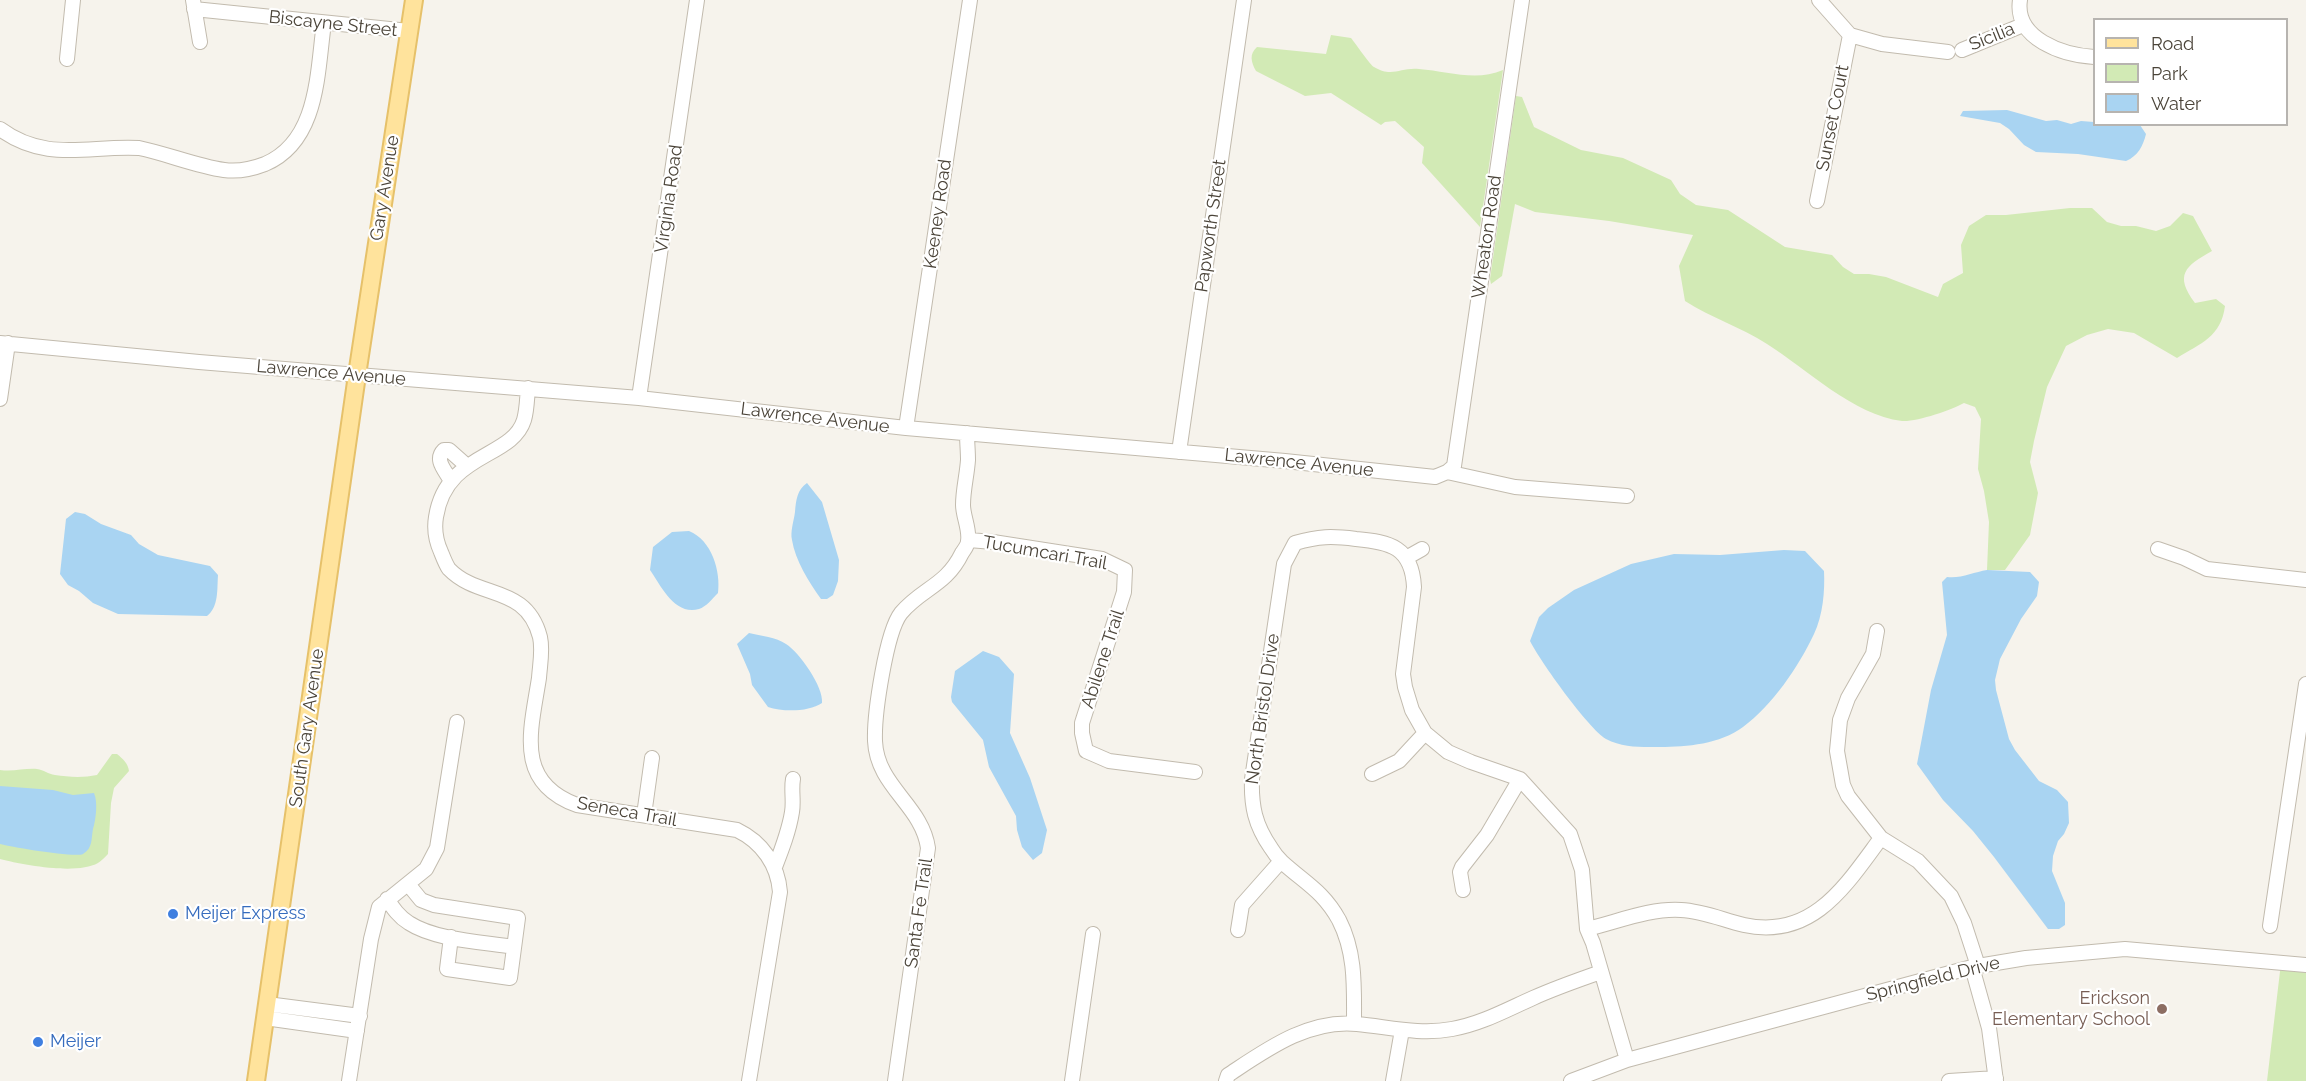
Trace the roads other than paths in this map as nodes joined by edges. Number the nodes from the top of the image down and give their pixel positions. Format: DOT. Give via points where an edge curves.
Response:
graph roads {
  1 [pos="73,0"];
  2 [pos="414,0"];
  3 [pos="697,0"];
  4 [pos="970,0"];
  5 [pos="1244,0"];
  6 [pos="1522,0"];
  7 [pos="1819,0"];
  8 [pos="2020,0"];
  9 [pos="194,5"];
  10 [pos="324,23"];
  11 [pos="2023,25"];
  12 [pos="409,32"];
  13 [pos="1850,35"];
  14 [pos="200,42"];
  15 [pos="2093,57"];
  16 [pos="67,59"];
  17 [pos="0,129"];
  18 [pos="1817,201"];
  19 [pos="4,343"];
  20 [pos="357,375"];
  21 [pos="528,388"];
  22 [pos="639,398"];
  23 [pos="0,399"];
  24 [pos="906,428"];
  25 [pos="967,433"];
  26 [pos="1179,452"];
  27 [pos="467,466"];
  28 [pos="1448,472"];
  29 [pos="451,481"];
  30 [pos="1627,496"];
  31 [pos="969,540"];
  32 [pos="1422,549"];
  33 [pos="2158,549"];
  34 [pos="1406,558"];
  35 [pos="1121,568"];
  36 [pos="2306,580"];
  37 [pos="1877,631"];
  38 [pos="2306,684"];
  39 [pos="458,722"];
  40 [pos="1425,733"];
  41 [pos="652,758"];
  42 [pos="1195,772"];
  43 [pos="1372,774"];
  44 [pos="793,778"];
  45 [pos="1520,779"];
  46 [pos="644,815"];
  47 [pos="1881,838"];
  48 [pos="1281,861"];
  49 [pos="775,867"];
  50 [pos="408,884"];
  51 [pos="1463,890"];
  52 [pos="387,899"];
  53 [pos="2270,926"];
  54 [pos="1587,929"];
  55 [pos="1239,930"];
  56 [pos="1093,934"];
  57 [pos="451,937"];
  58 [pos="514,947"];
  59 [pos="2306,965"];
  60 [pos="1975,966"];
  61 [pos="1601,972"];
  62 [pos="266,1011"];
  63 [pos="360,1017"];
  64 [pos="1354,1023"];
  65 [pos="1402,1030"];
  66 [pos="357,1031"];
  67 [pos="1626,1060"];
  68 [pos="1996,1080"];
  69 [pos="256,1081"];
  70 [pos="349,1081"];
  71 [pos="748,1081"];
  72 [pos="895,1081"];
  73 [pos="1072,1081"];
  74 [pos="1226,1081"];
  75 [pos="1393,1081"];
  76 [pos="1571,1081"];
  77 [pos="1949,1081"];
  1 -- 16 [label="street"];
  2 -- 12 [label="main road, Gary Avenue"];
  3 -- 22 [label="street, Virginia Road"];
  4 -- 24 [label="street, Keeney Road"];
  5 -- 26 [label="street, Papworth Street"];
  6 -- 28 [label="street, Wheaton Road" via="1454,466"];
  7 -- 13 [label="street"];
  8 -- 11 [label="street"];
  9 -- 10 [label="street, Biscayne Street"];
  9 -- 14 [label="street"];
  10 -- 12 [label="street, Biscayne Street"];
  10 -- 17 [label="street" via="307,122 287,152 256,168 227,170 139,148 50,150 19,141"];
  11 -- 13 [label="street, Sicilia" via="1955,51 1882,44"];
  11 -- 15 [label="street" via="2032,35 2060,51"];
  12 -- 20 [label="main road, Gary Avenue"];
  13 -- 18 [label="street, Sunset Court"];
  19 -- 20 [label="street, Lawrence Avenue"];
  19 -- 23 [label="street"];
  20 -- 21 [label="street, Lawrence Avenue"];
  20 -- 62 [label="main road, South Gary Avenue"];
  21 -- 22 [label="street, Lawrence Avenue"];
  21 -- 27 [label="street, Seneca Trail" via="524,421 513,437"];
  22 -- 24 [label="street, Lawrence Avenue"];
  24 -- 25 [label="street, Lawrence Avenue"];
  25 -- 26 [label="street, Lawrence Avenue"];
  25 -- 31 [label="street" via="962,507"];
  26 -- 28 [label="street, Lawrence Avenue" via="1435,477"];
  27 -- 29 [label="street, Seneca Trail"];
  27 -- 29 [label="street" via="444,450 439,459"];
  28 -- 30 [label="street, Lawrence Avenue" via="1515,487"];
  29 -- 46 [label="street, Seneca Trail" via="435,519 437,541 448,568 469,582 508,597 529,612 540,636 542,654 530,745 540,781 577,805"];
  31 -- 35 [label="street, Tucumcari Trail" via="1102,559"];
  31 -- 72 [label="street, Santa Fe Trail" via="945,578 895,621 888,641 875,729 880,768 923,826 928,848"];
  32 -- 34 [label="street"];
  33 -- 36 [label="street" via="2207,569"];
  34 -- 40 [label="street" via="1414,587 1403,674 1407,698"];
  34 -- 48 [label="street, North Bristol Drive" via="1395,547 1380,541 1327,536 1295,543 1282,571 1251,800 1261,834"];
  35 -- 42 [label="street, Abilene Trail" via="1125,570 1125,592 1082,723 1086,751 1109,761"];
  37 -- 47 [label="street" via="1873,654 1844,707 1837,751 1848,796"];
  38 -- 53 [label="street"];
  39 -- 50 [label="street" via="437,848 426,869"];
  40 -- 43 [label="street" via="1399,762"];
  40 -- 45 [label="street" via="1458,757"];
  41 -- 46 [label="street"];
  44 -- 49 [label="street" via="789,830"];
  45 -- 51 [label="street" via="1487,836 1462,867"];
  45 -- 54 [label="street" via="1570,834 1583,879"];
  46 -- 49 [label="street, Seneca Trail" via="737,830 756,840"];
  47 -- 54 [label="street" via="1828,904 1812,916 1788,925 1744,925 1697,911 1679,910 1654,912"];
  47 -- 60 [label="street" via="1924,867 1951,896 1964,923"];
  48 -- 55 [label="street" via="1242,905"];
  48 -- 64 [label="street, North Bristol Drive" via="1324,897 1344,931 1353,968"];
  49 -- 71 [label="street, Seneca Trail" via="780,892"];
  50 -- 52 [label="street"];
  50 -- 58 [label="street" via="421,900 434,905 518,918"];
  52 -- 57 [label="street" via="397,914 416,927"];
  52 -- 63 [label="street" via="379,907 371,939"];
  54 -- 61 [label="street"];
  56 -- 73 [label="street"];
  57 -- 58 [label="street"];
  57 -- 58 [label="street" via="447,969 510,978"];
  59 -- 60 [label="street, Springfield Drive" via="2125,949"];
  60 -- 67 [label="street, Springfield Drive"];
  60 -- 68 [label="street"];
  61 -- 65 [label="street" via="1483,1021 1446,1030"];
  61 -- 67 [label="street"];
  62 -- 63 [label="street"];
  62 -- 66 [label="street"];
  62 -- 69 [label="main road, South Gary Avenue"];
  63 -- 66 [label="street"];
  64 -- 65 [label="street"];
  64 -- 74 [label="street" via="1307,1030 1289,1037 1228,1075"];
  65 -- 75 [label="street"];
  66 -- 70 [label="street"];
  67 -- 76 [label="street, Springfield Drive"];
  68 -- 77 [label="street"];
}
